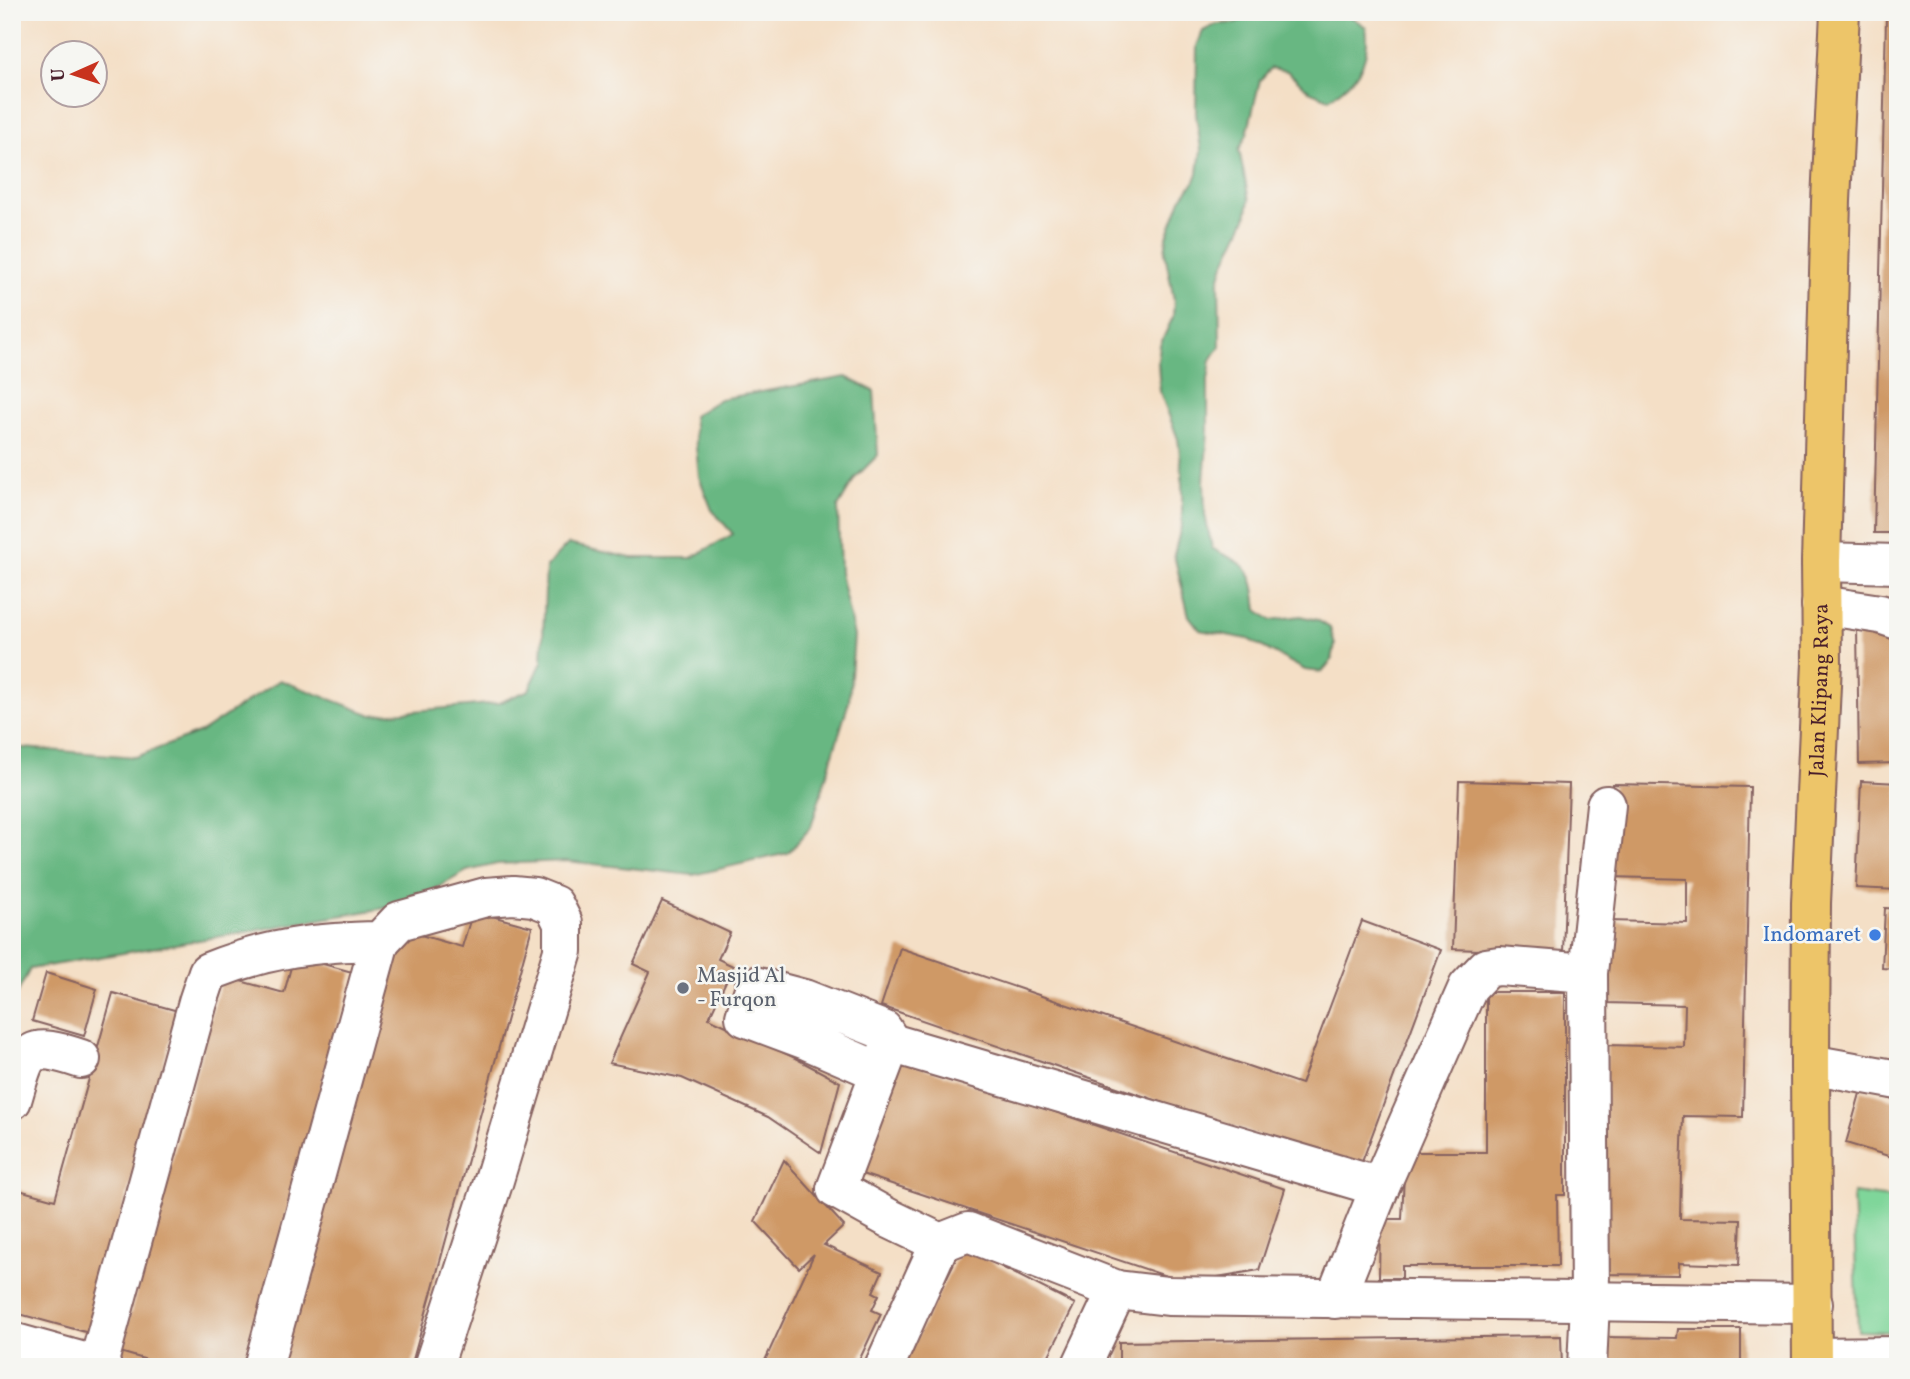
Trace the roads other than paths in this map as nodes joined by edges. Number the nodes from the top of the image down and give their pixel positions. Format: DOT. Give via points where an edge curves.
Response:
graph roads {
  1 [pos="1840,12"];
  2 [pos="1821,562"];
  3 [pos="1898,565"];
  4 [pos="1821,605"];
  5 [pos="1898,620"];
  6 [pos="1606,804"];
  7 [pos="380,942"];
  8 [pos="1588,973"];
  9 [pos="81,1059"];
  10 [pos="1810,1064"];
  11 [pos="1898,1080"];
  12 [pos="12,1100"];
  13 [pos="1380,1187"];
  14 [pos="940,1242"];
  15 [pos="1117,1290"];
  16 [pos="1335,1298"];
  17 [pos="1590,1302"];
  18 [pos="1812,1304"];
  19 [pos="12,1342"];
  20 [pos="1898,1356"];
  21 [pos="1812,1362"];
  22 [pos="100,1366"];
  23 [pos="263,1367"];
  24 [pos="433,1367"];
  25 [pos="884,1367"];
  26 [pos="1081,1367"];
  27 [pos="1587,1367"];
  1 -- 2 [label="main road, Jalan Klipang Raya"];
  2 -- 3 [label="street"];
  2 -- 4 [label="main road, Jalan Klipang Raya"];
  4 -- 5 [label="street"];
  4 -- 10 [label="main road, Jalan Klipang Raya"];
  6 -- 8 [label="street"];
  7 -- 22 [label="street" via="286,947 208,972"];
  7 -- 23 [label="street"];
  7 -- 24 [label="street" via="399,921 486,897 534,897 554,905 563,923 563,951"];
  8 -- 13 [label="street" via="1499,967 1486,968 1477,975 1468,986"];
  8 -- 17 [label="street"];
  9 -- 12 [label="street" via="50,1049 28,1056"];
  10 -- 11 [label="street"];
  10 -- 18 [label="main road, Jalan Klipang Raya"];
  13 -- 14 [label="street" via="886,1057 836,1189"];
  13 -- 16 [label="street"];
  14 -- 15 [label="street" via="968,1233"];
  14 -- 25 [label="street"];
  15 -- 16 [label="street" via="1168,1296"];
  15 -- 26 [label="street"];
  16 -- 17 [label="street"];
  17 -- 18 [label="street"];
  17 -- 27 [label="street"];
  18 -- 21 [label="main road, Jalan Klipang Raya"];
  19 -- 22 [label="street"];
  20 -- 21 [label="street"];
}
